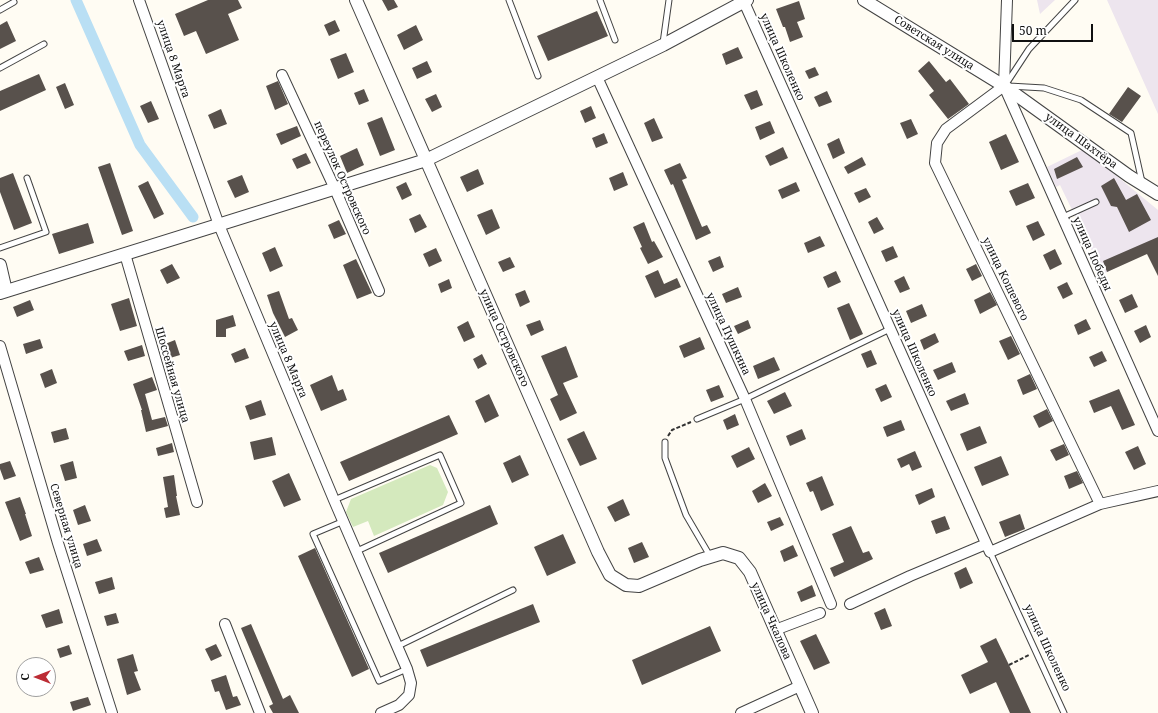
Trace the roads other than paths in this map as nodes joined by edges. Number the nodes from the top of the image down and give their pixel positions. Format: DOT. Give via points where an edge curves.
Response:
graph roads {
  1 [pos="140,0"];
  2 [pos="356,0"];
  3 [pos="509,0"];
  4 [pos="600,0"];
  5 [pos="669,0"];
  6 [pos="864,0"];
  7 [pos="1007,0"];
  8 [pos="1075,0"];
  9 [pos="746,1"];
  10 [pos="14,2"];
  11 [pos="0,10"];
  12 [pos="616,40"];
  13 [pos="44,44"];
  14 [pos="663,45"];
  15 [pos="0,68"];
  16 [pos="282,75"];
  17 [pos="538,76"];
  18 [pos="597,77"];
  19 [pos="1004,86"];
  20 [pos="426,160"];
  21 [pos="27,178"];
  22 [pos="1143,185"];
  23 [pos="335,189"];
  24 [pos="1158,194"];
  25 [pos="1096,202"];
  26 [pos="1063,217"];
  27 [pos="219,225"];
  28 [pos="0,248"];
  29 [pos="125,254"];
  30 [pos="0,265"];
  31 [pos="379,290"];
  32 [pos="3,292"];
  33 [pos="890,328"];
  34 [pos="0,346"];
  35 [pos="745,399"];
  36 [pos="697,419"];
  37 [pos="1158,431"];
  38 [pos="665,442"];
  39 [pos="1158,491"];
  40 [pos="334,500"];
  41 [pos="197,502"];
  42 [pos="1100,504"];
  43 [pos="344,521"];
  44 [pos="988,548"];
  45 [pos="357,551"];
  46 [pos="710,557"];
  47 [pos="514,590"];
  48 [pos="831,604"];
  49 [pos="850,604"];
  50 [pos="820,613"];
  51 [pos="225,624"];
  52 [pos="775,630"];
  53 [pos="398,646"];
  54 [pos="407,668"];
  55 [pos="800,686"];
  56 [pos="112,713"];
  57 [pos="260,713"];
  58 [pos="381,713"];
  59 [pos="741,713"];
  60 [pos="812,713"];
  61 [pos="1064,713"];
  1 -- 27 [label="street, улица 8 Марта"];
  2 -- 20 [label="street, улица Островского"];
  3 -- 17 [label="lane"];
  4 -- 12 [label="lane"];
  5 -- 14 [label="lane"];
  6 -- 19 [label="street, Советская улица"];
  7 -- 19 [label="street"];
  8 -- 19 [label="lane" via="1029,49"];
  9 -- 14 [label="street"];
  9 -- 33 [label="street, улица Школенко"];
  10 -- 11 [label="lane"];
  13 -- 15 [label="lane"];
  14 -- 18 [label="street"];
  16 -- 23 [label="street, переулок Островского"];
  18 -- 20 [label="street"];
  18 -- 35 [label="street, улица Пушкина"];
  19 -- 22 [label="street, улица Шахтёра"];
  19 -- 22 [label="lane" via="1044,88 1081,100 1131,133"];
  19 -- 26 [label="street, улица Победы"];
  19 -- 42 [label="street, улица Кошевого" via="946,129 937,143 935,163"];
  20 -- 23 [label="street"];
  20 -- 46 [label="street, улица Островского" via="610,575 626,585 639,586"];
  21 -- 28 [label="lane" via="46,232"];
  22 -- 24 [label="street, улица Шахтёра"];
  23 -- 27 [label="street"];
  23 -- 31 [label="street, переулок Островского"];
  25 -- 26 [label="lane"];
  26 -- 37 [label="street, улица Победы"];
  27 -- 29 [label="street"];
  27 -- 40 [label="street, улица 8 Марта"];
  29 -- 32 [label="street"];
  29 -- 41 [label="street, Шоссейная улица"];
  30 -- 32 [label="street"];
  33 -- 35 [label="lane"];
  33 -- 44 [label="street, улица Школенко"];
  34 -- 56 [label="street, Северная улица" via="58,543"];
  35 -- 36 [label="lane"];
  35 -- 48 [label="street, улица Пушкина"];
  38 -- 46 [label="lane" via="664,458 686,515"];
  39 -- 42 [label="street"];
  40 -- 43 [label="street, улица 8 Марта"];
  40 -- 45 [label="lane" via="440,455 461,504"];
  42 -- 44 [label="street"];
  43 -- 45 [label="street, улица 8 Марта"];
  43 -- 54 [label="lane" via="313,534 380,681"];
  44 -- 49 [label="street" via="910,576"];
  44 -- 61 [label="lane, улица Школенко"];
  45 -- 53 [label="street, улица 8 Марта"];
  46 -- 52 [label="street, улица Чкалова" via="723,553 739,558 750,572"];
  47 -- 53 [label="lane"];
  50 -- 52 [label="street"];
  51 -- 57 [label="street"];
  52 -- 55 [label="street, улица Чкалова"];
  53 -- 54 [label="street, улица 8 Марта"];
  54 -- 58 [label="street, улица 8 Марта" via="411,683 409,695 399,705"];
  55 -- 59 [label="street"];
  55 -- 60 [label="street, улица Чкалова"];
}
